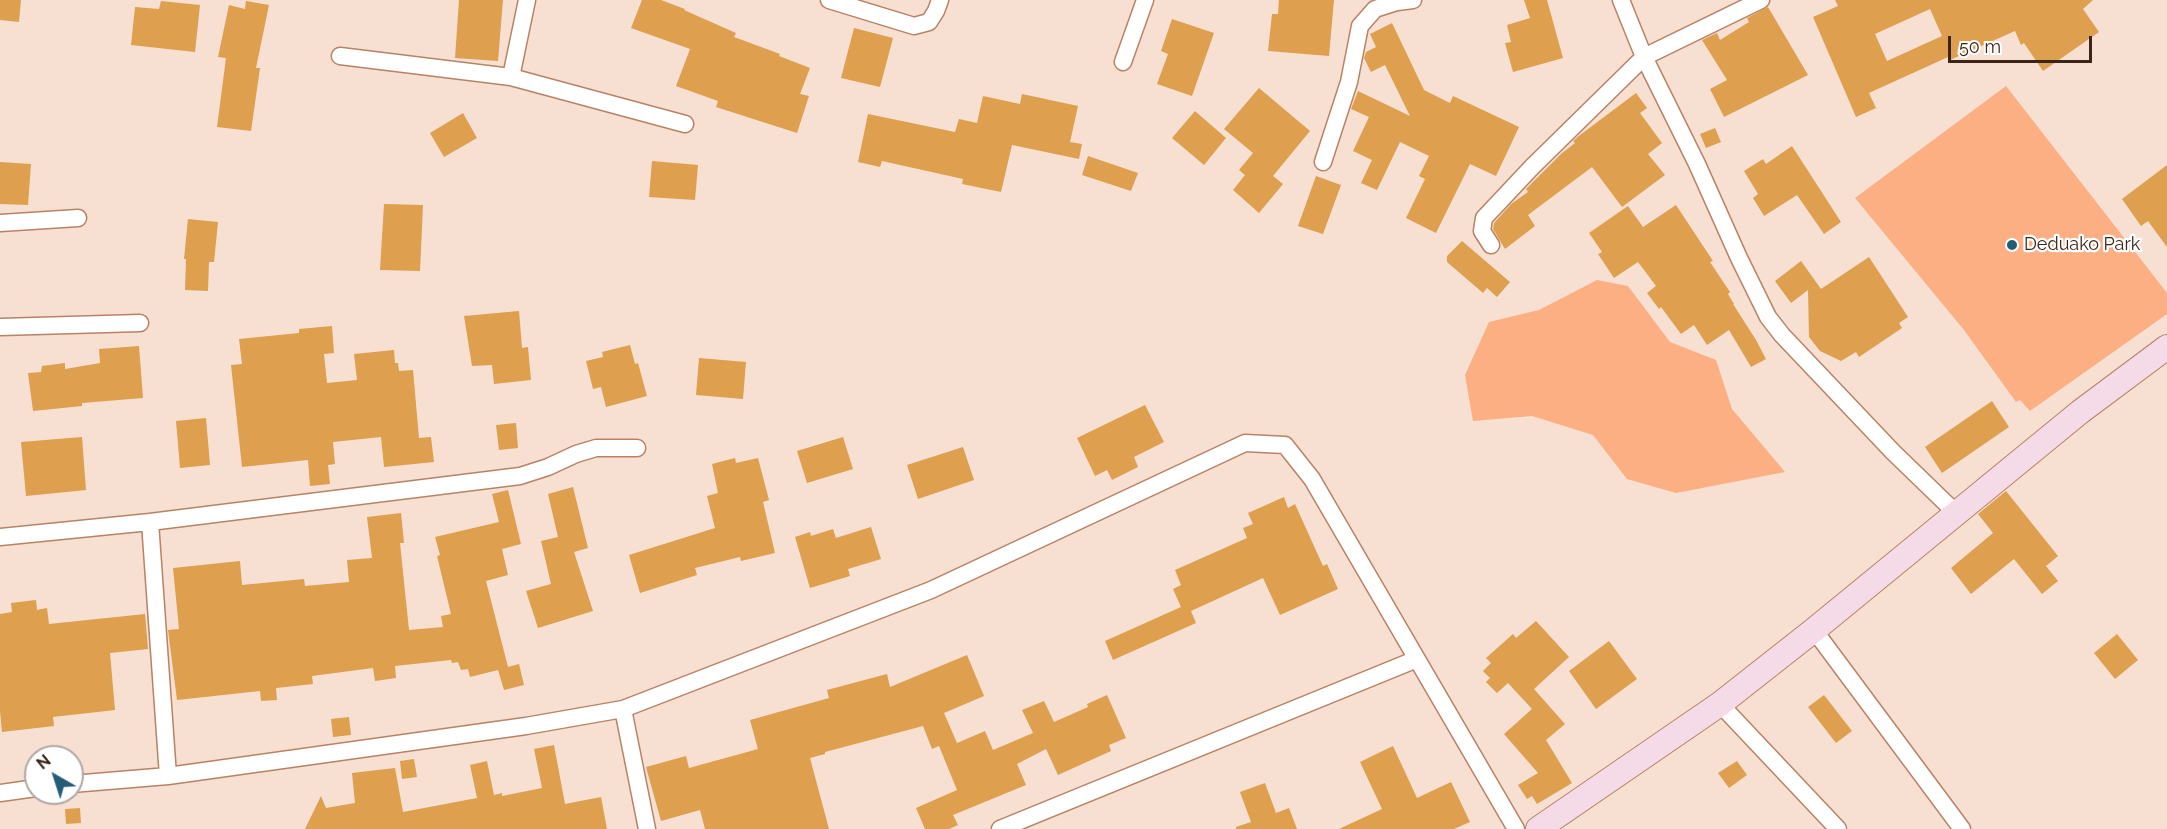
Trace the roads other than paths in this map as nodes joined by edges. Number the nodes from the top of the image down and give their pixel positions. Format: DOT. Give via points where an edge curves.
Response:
graph roads {
  1 [pos="527,0"];
  2 [pos="829,0"];
  3 [pos="940,0"];
  4 [pos="1145,0"];
  5 [pos="1413,0"];
  6 [pos="1621,0"];
  7 [pos="1761,0"];
  8 [pos="340,56"];
  9 [pos="1644,57"];
  10 [pos="1124,62"];
  11 [pos="511,77"];
  12 [pos="685,124"];
  13 [pos="1323,162"];
  14 [pos="78,218"];
  15 [pos="0,223"];
  16 [pos="1491,245"];
  17 [pos="140,322"];
  18 [pos="0,327"];
  19 [pos="2167,347"];
  20 [pos="637,448"];
  21 [pos="1956,513"];
  22 [pos="150,522"];
  23 [pos="0,537"];
  24 [pos="1814,630"];
  25 [pos="1417,659"];
  26 [pos="1720,704"];
  27 [pos="623,709"];
  28 [pos="168,776"];
  29 [pos="84,783"];
  30 [pos="24,790"];
  31 [pos="0,793"];
  32 [pos="647,829"];
  33 [pos="1000,829"];
  34 [pos="1516,829"];
  35 [pos="1538,829"];
  36 [pos="1838,829"];
  37 [pos="1962,829"];
  1 -- 11 [label="street"];
  2 -- 3 [label="street" via="914,26 928,22"];
  4 -- 10 [label="street"];
  5 -- 13 [label="street" via="1375,9 1360,26 1349,82"];
  6 -- 9 [label="street"];
  7 -- 9 [label="street"];
  8 -- 11 [label="street"];
  9 -- 16 [label="street" via="1484,218 1482,231"];
  9 -- 21 [label="street" via="1768,317 1893,452"];
  11 -- 12 [label="street"];
  14 -- 15 [label="street"];
  17 -- 18 [label="street"];
  19 -- 21 [label="street"];
  20 -- 22 [label="street" via="596,448 520,476"];
  21 -- 24 [label="street"];
  22 -- 23 [label="street"];
  22 -- 28 [label="street"];
  24 -- 26 [label="street"];
  24 -- 37 [label="street"];
  25 -- 27 [label="street" via="1312,479 1285,445 1245,443 931,590"];
  25 -- 33 [label="street"];
  25 -- 34 [label="street"];
  26 -- 35 [label="street"];
  26 -- 36 [label="street"];
  27 -- 28 [label="street"];
  27 -- 32 [label="street"];
  28 -- 29 [label="street"];
  30 -- 31 [label="street"];
}
